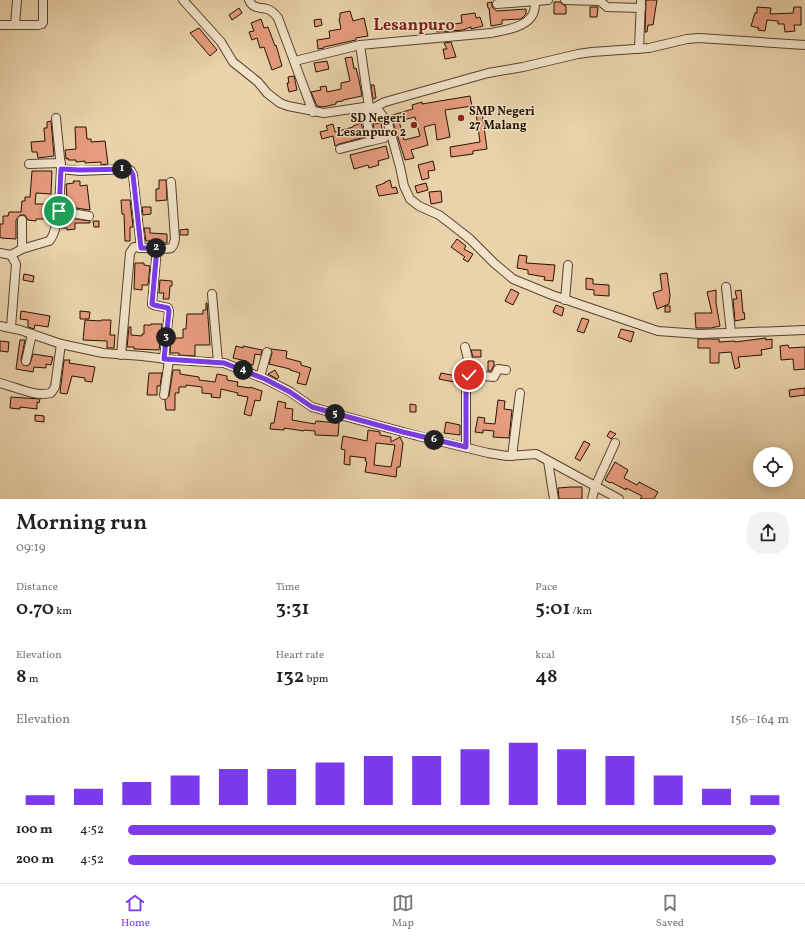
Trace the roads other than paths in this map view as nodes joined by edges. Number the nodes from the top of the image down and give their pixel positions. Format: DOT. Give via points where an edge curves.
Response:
graph roads {
  1 [pos="17,0"];
  2 [pos="43,0"];
  3 [pos="183,0"];
  4 [pos="249,0"];
  5 [pos="548,0"];
  6 [pos="565,0"];
  7 [pos="587,0"];
  8 [pos="534,1"];
  9 [pos="497,4"];
  10 [pos="641,4"];
  11 [pos="0,25"];
  12 [pos="16,25"];
  13 [pos="360,45"];
  14 [pos="805,45"];
  15 [pos="639,49"];
  16 [pos="294,61"];
  17 [pos="369,108"];
  18 [pos="313,112"];
  19 [pos="56,118"];
  20 [pos="384,138"];
  21 [pos="371,141"];
  22 [pos="340,149"];
  23 [pos="29,164"];
  24 [pos="61,166"];
  25 [pos="171,182"];
  26 [pos="59,211"];
  27 [pos="89,216"];
  28 [pos="22,220"];
  29 [pos="141,248"];
  30 [pos="157,248"];
  31 [pos="22,249"];
  32 [pos="0,252"];
  33 [pos="11,255"];
  34 [pos="568,265"];
  35 [pos="726,287"];
  36 [pos="212,294"];
  37 [pos="565,300"];
  38 [pos="0,326"];
  39 [pos="11,327"];
  40 [pos="805,330"];
  41 [pos="731,332"];
  42 [pos="32,334"];
  43 [pos="61,344"];
  44 [pos="465,346"];
  45 [pos="266,352"];
  46 [pos="121,355"];
  47 [pos="166,359"];
  48 [pos="26,361"];
  49 [pos="218,362"];
  50 [pos="506,370"];
  51 [pos="469,375"];
  52 [pos="260,377"];
  53 [pos="0,383"];
  54 [pos="520,393"];
  55 [pos="164,395"];
  56 [pos="615,443"];
  57 [pos="466,447"];
  58 [pos="512,456"];
  59 [pos="548,460"];
  60 [pos="595,487"];
  61 [pos="614,498"];
  62 [pos="554,499"];
  63 [pos="592,499"];
  1 -- 12 [label="street"];
  2 -- 12 [label="street" via="42,24"];
  3 -- 18 [label="street" via="221,42 233,62 258,82 266,93 284,104"];
  4 -- 16 [label="street" via="254,6 268,9 278,18"];
  5 -- 8 [label="street"];
  6 -- 7 [label="street"];
  7 -- 10 [label="street" via="600,1 610,7"];
  8 -- 9 [label="street"];
  8 -- 13 [label="street" via="533,14 527,21 510,29"];
  10 -- 15 [label="street"];
  11 -- 12 [label="street"];
  13 -- 16 [label="street"];
  13 -- 17 [label="street"];
  14 -- 15 [label="street" via="699,38"];
  15 -- 17 [label="street" via="578,54 488,73"];
  16 -- 18 [label="street"];
  17 -- 18 [label="street"];
  17 -- 21 [label="street"];
  17 -- 37 [label="street" via="382,114 388,123 404,186 410,199 447,220 513,279"];
  19 -- 24 [label="street"];
  20 -- 21 [label="street"];
  21 -- 22 [label="street"];
  23 -- 24 [label="street"];
  24 -- 26 [label="street"];
  24 -- 29 [label="street" via="80,170 131,171"];
  25 -- 30 [label="street" via="174,245 171,248"];
  26 -- 27 [label="street"];
  26 -- 31 [label="street" via="50,240"];
  28 -- 31 [label="street"];
  29 -- 30 [label="street"];
  29 -- 46 [label="street" via="134,247 130,254"];
  30 -- 47 [label="street" via="152,304 168,308 169,311"];
  31 -- 33 [label="street"];
  32 -- 33 [label="street"];
  33 -- 39 [label="street" via="16,268"];
  34 -- 37 [label="street"];
  35 -- 41 [label="street"];
  36 -- 49 [label="street"];
  37 -- 41 [label="street" via="658,331 700,334"];
  38 -- 39 [label="street"];
  39 -- 42 [label="street"];
  40 -- 41 [label="street"];
  42 -- 43 [label="street"];
  42 -- 48 [label="street"];
  43 -- 46 [label="street"];
  43 -- 53 [label="street" via="56,387 51,393 42,394"];
  44 -- 51 [label="street" via="471,366"];
  45 -- 52 [label="street"];
  46 -- 47 [label="street"];
  47 -- 49 [label="street"];
  47 -- 55 [label="street"];
  49 -- 52 [label="street"];
  50 -- 51 [label="street" via="498,370 494,377"];
  51 -- 57 [label="street" via="466,377"];
  52 -- 57 [label="street" via="312,407"];
  54 -- 58 [label="street"];
  56 -- 60 [label="street"];
  57 -- 58 [label="street"];
  58 -- 59 [label="street" via="536,454"];
  59 -- 60 [label="street"];
  59 -- 62 [label="street"];
  60 -- 61 [label="street"];
  60 -- 63 [label="street"];
}
